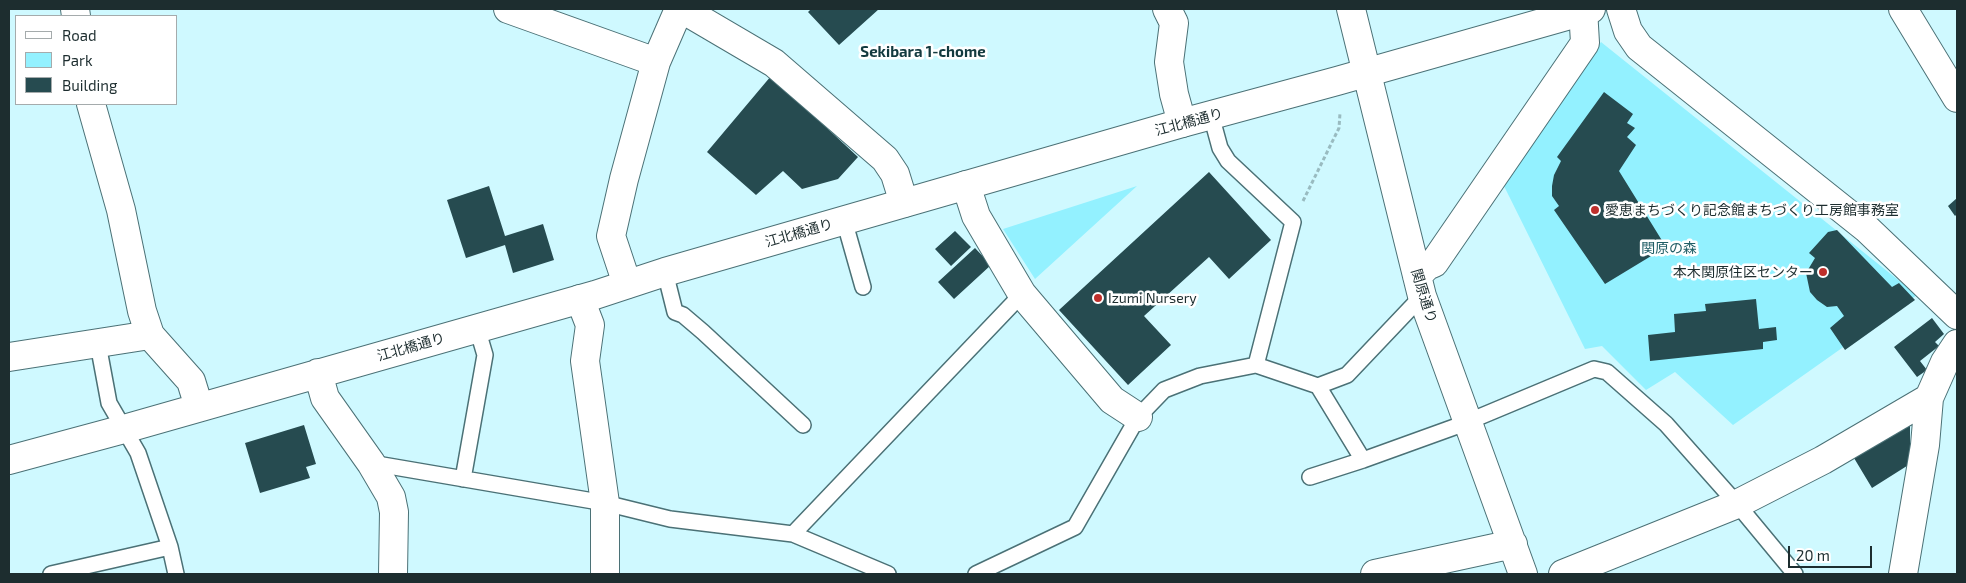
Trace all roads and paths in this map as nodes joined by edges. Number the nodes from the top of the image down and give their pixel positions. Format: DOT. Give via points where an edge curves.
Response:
graph roads {
  1 [pos="508,9"];
  2 [pos="678,9"];
  3 [pos="682,9"];
  4 [pos="1167,9"];
  5 [pos="1351,9"];
  6 [pos="1585,9"];
  7 [pos="1621,9"];
  8 [pos="1903,9"];
  9 [pos="656,62"];
  10 [pos="1367,72"];
  11 [pos="1957,98"];
  12 [pos="91,105"];
  13 [pos="1340,113"];
  14 [pos="1211,115"];
  15 [pos="1182,123"];
  16 [pos="966,185"];
  17 [pos="904,203"];
  18 [pos="844,220"];
  19 [pos="1293,222"];
  20 [pos="665,272"];
  21 [pos="626,284"];
  22 [pos="1420,286"];
  23 [pos="863,287"];
  24 [pos="1022,294"];
  25 [pos="580,299"];
  26 [pos="1957,315"];
  27 [pos="477,328"];
  28 [pos="150,335"];
  29 [pos="98,344"];
  30 [pos="1957,344"];
  31 [pos="9,358"];
  32 [pos="1256,365"];
  33 [pos="318,373"];
  34 [pos="1318,386"];
  35 [pos="1929,398"];
  36 [pos="199,407"];
  37 [pos="1138,417"];
  38 [pos="1467,422"];
  39 [pos="803,425"];
  40 [pos="124,429"];
  41 [pos="9,460"];
  42 [pos="1363,460"];
  43 [pos="372,462"];
  44 [pos="1310,477"];
  45 [pos="463,479"];
  46 [pos="605,503"];
  47 [pos="1737,504"];
  48 [pos="792,534"];
  49 [pos="1513,544"];
  50 [pos="170,547"];
  51 [pos="1908,572"];
  52 [pos="51,574"];
  53 [pos="176,574"];
  54 [pos="393,574"];
  55 [pos="605,574"];
  56 [pos="888,574"];
  57 [pos="976,574"];
  58 [pos="1375,574"];
  59 [pos="1523,574"];
  60 [pos="1563,574"];
  61 [pos="1795,574"];
  1 -- 9 [label="street"];
  2 -- 9 [label="street"];
  3 -- 17 [label="street" via="774,63 885,159 895,174"];
  4 -- 15 [label="street" via="1174,23 1169,62"];
  5 -- 10 [label="street, 関原通り"];
  6 -- 10 [label="street, 江北橋通り"];
  6 -- 22 [label="street" via="1585,43 1434,263 1427,266"];
  7 -- 26 [label="street" via="1628,31 1639,47 1866,228"];
  8 -- 11 [label="street"];
  9 -- 21 [label="street" via="611,236"];
  10 -- 14 [label="street, 江北橋通り"];
  10 -- 22 [label="street, 関原通り"];
  12 -- 28 [label="street" via="121,210"];
  13 -- 19 [label="path" via="1339,128"];
  14 -- 15 [label="street, 江北橋通り"];
  14 -- 19 [label="lane" via="1220,148 1228,161"];
  15 -- 16 [label="street, 江北橋通り"];
  16 -- 17 [label="street, 江北橋通り"];
  16 -- 24 [label="street" via="976,216"];
  17 -- 18 [label="street, 江北橋通り"];
  18 -- 20 [label="street, 江北橋通り"];
  18 -- 23 [label="lane"];
  19 -- 32 [label="lane"];
  20 -- 21 [label="street, 江北橋通り"];
  20 -- 39 [label="lane" via="675,312 703,332"];
  21 -- 25 [label="street, 江北橋通り"];
  22 -- 34 [label="lane" via="1347,375"];
  22 -- 38 [label="street, 関原通り"];
  24 -- 37 [label="street" via="1112,400"];
  24 -- 48 [label="lane"];
  25 -- 27 [label="street, 江北橋通り"];
  25 -- 46 [label="street" via="590,325 585,362"];
  27 -- 33 [label="street, 江北橋通り"];
  27 -- 45 [label="lane" via="485,355"];
  28 -- 29 [label="street"];
  28 -- 36 [label="street" via="191,381"];
  29 -- 31 [label="street"];
  29 -- 40 [label="lane" via="109,403"];
  30 -- 35 [label="street" via="1944,362"];
  32 -- 34 [label="lane"];
  32 -- 37 [label="lane" via="1200,376 1164,390"];
  33 -- 36 [label="street, 江北橋通り"];
  33 -- 43 [label="street" via="325,398"];
  34 -- 42 [label="lane"];
  35 -- 47 [label="street" via="1823,460"];
  35 -- 51 [label="street"];
  36 -- 40 [label="street, 江北橋通り"];
  37 -- 57 [label="lane" via="1075,527"];
  38 -- 42 [label="lane"];
  38 -- 47 [label="lane" via="1594,369 1607,372 1666,424"];
  38 -- 49 [label="street, 関原通り"];
  40 -- 41 [label="street, 江北橋通り"];
  40 -- 50 [label="lane" via="138,453"];
  42 -- 44 [label="lane"];
  43 -- 45 [label="lane"];
  43 -- 54 [label="street" via="391,497 394,512"];
  45 -- 46 [label="lane"];
  46 -- 48 [label="lane" via="670,520"];
  46 -- 55 [label="street"];
  47 -- 60 [label="street"];
  47 -- 61 [label="lane"];
  48 -- 56 [label="lane"];
  49 -- 58 [label="street"];
  49 -- 59 [label="street, 関原通り"];
  50 -- 52 [label="lane"];
  50 -- 53 [label="lane"];
}
